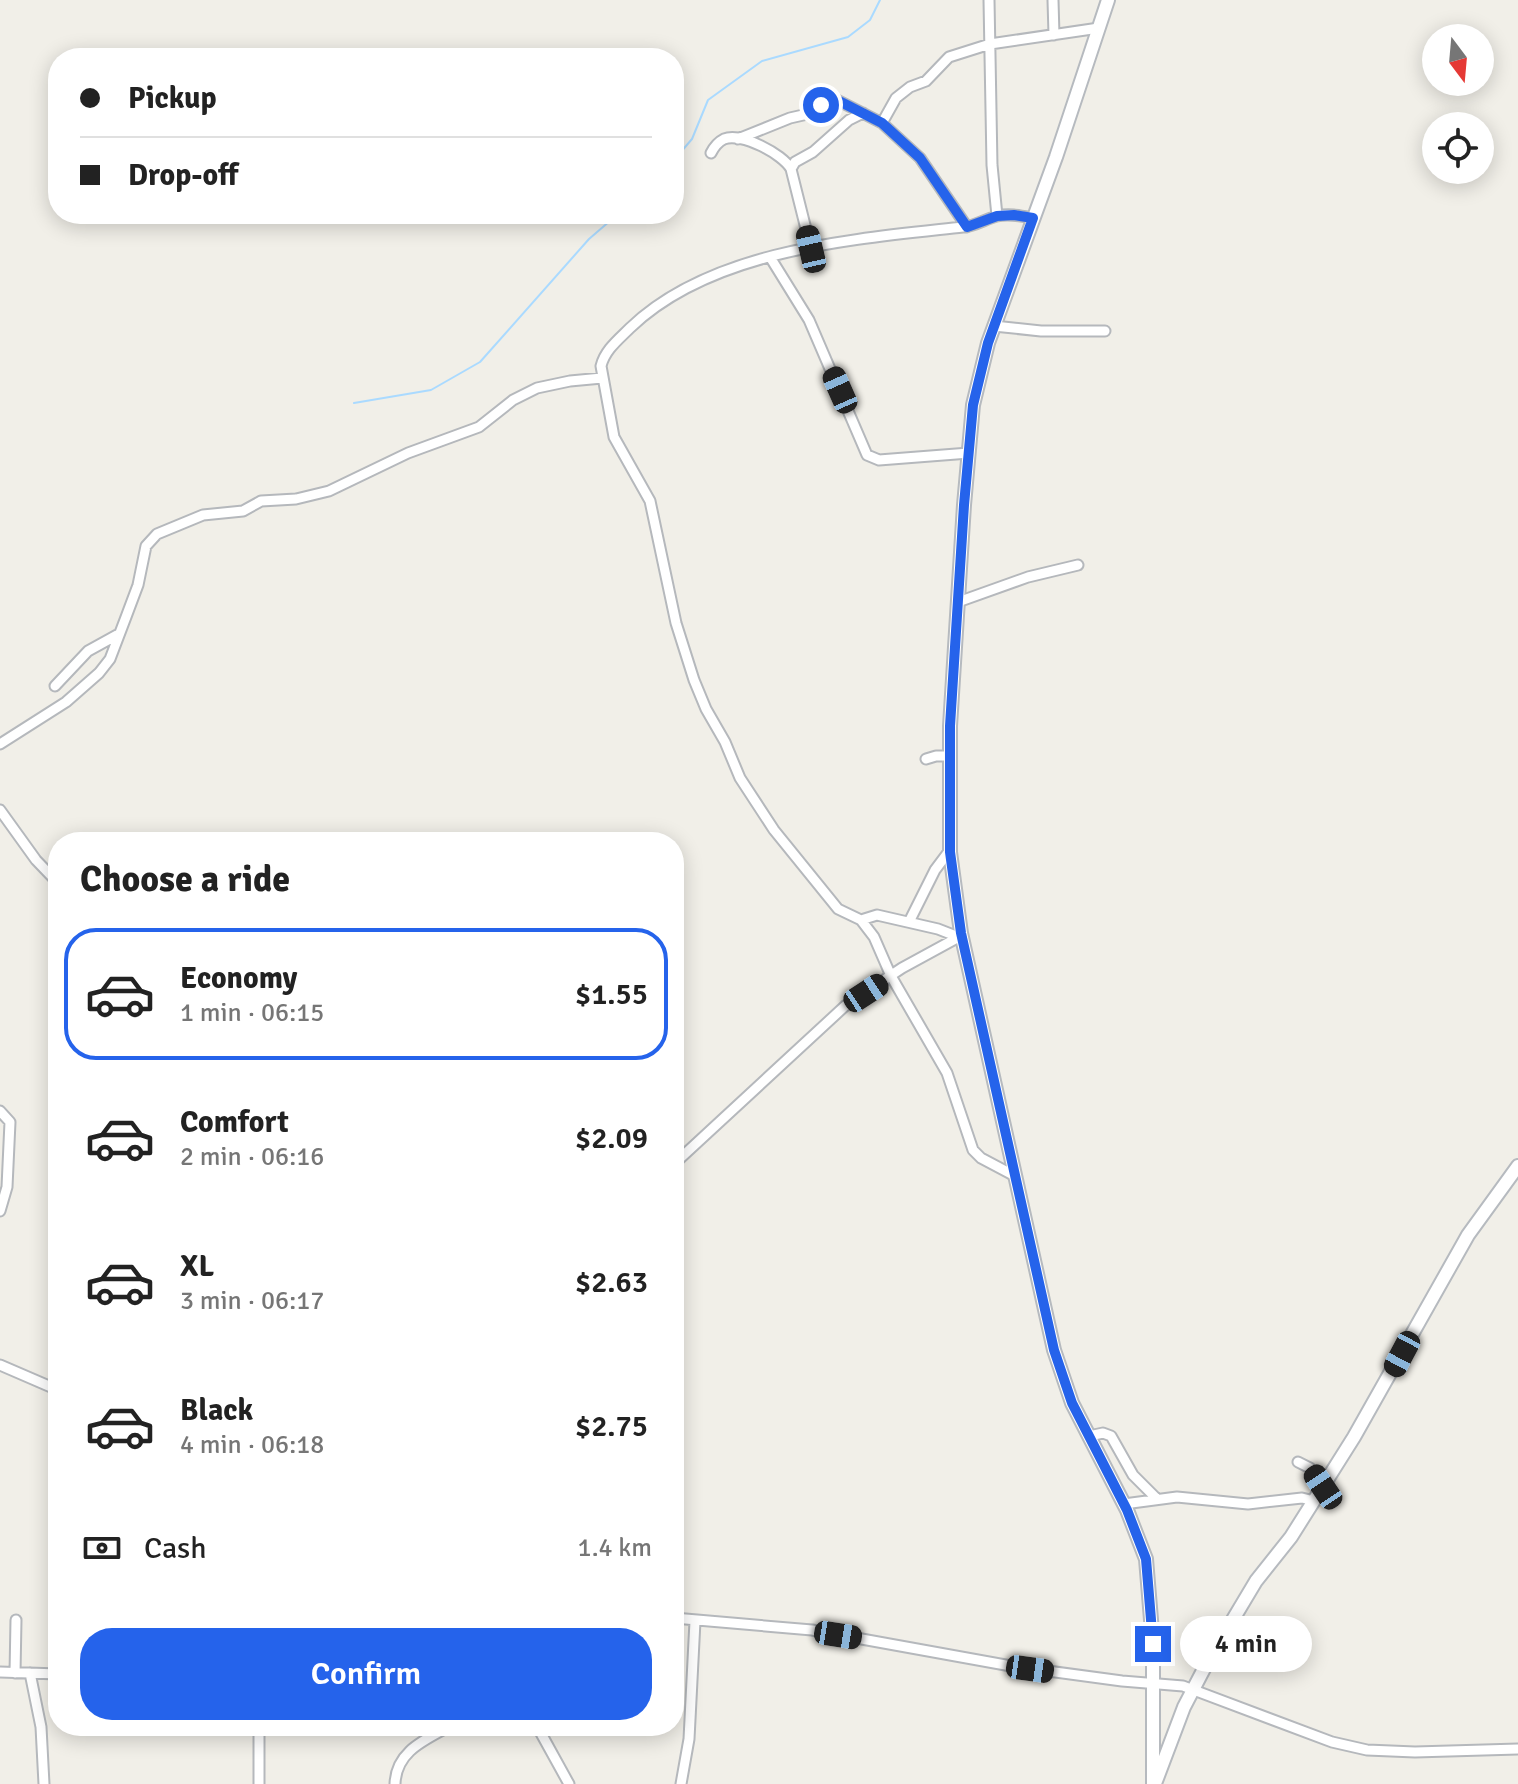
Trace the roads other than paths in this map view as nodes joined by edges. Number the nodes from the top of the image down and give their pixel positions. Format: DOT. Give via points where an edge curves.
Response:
graph roads {
  1 [pos="989,0"];
  2 [pos="1053,0"];
  3 [pos="1108,0"];
  4 [pos="1099,28"];
  5 [pos="1054,35"];
  6 [pos="990,44"];
  7 [pos="863,113"];
  8 [pos="882,123"];
  9 [pos="738,139"];
  10 [pos="711,153"];
  11 [pos="791,169"];
  12 [pos="997,216"];
  13 [pos="1033,218"];
  14 [pos="967,227"];
  15 [pos="811,249"];
  16 [pos="770,257"];
  17 [pos="994,326"];
  18 [pos="1105,331"];
  19 [pos="602,378"];
  20 [pos="969,453"];
  21 [pos="1078,565"];
  22 [pos="958,602"];
  23 [pos="117,635"];
  24 [pos="55,686"];
  25 [pos="0,744"];
  26 [pos="950,756"];
  27 [pos="926,759"];
  28 [pos="1,812"];
  29 [pos="950,850"];
  30 [pos="48,873"];
  31 [pos="861,920"];
  32 [pos="909,922"];
  33 [pos="959,938"];
  34 [pos="891,976"];
  35 [pos="0,1111"];
  36 [pos="684,1155"];
  37 [pos="1518,1166"];
  38 [pos="1015,1176"];
  39 [pos="0,1211"];
  40 [pos="0,1365"];
  41 [pos="48,1386"];
  42 [pos="1089,1436"];
  43 [pos="1298,1462"];
  44 [pos="1323,1487"];
  45 [pos="1157,1499"];
  46 [pos="1314,1501"];
  47 [pos="1124,1504"];
  48 [pos="684,1619"];
  49 [pos="16,1620"];
  50 [pos="695,1621"];
  51 [pos="0,1672"];
  52 [pos="15,1673"];
  53 [pos="30,1673"];
  54 [pos="48,1674"];
  55 [pos="1152,1684"];
  56 [pos="1192,1689"];
  57 [pos="259,1736"];
  58 [pos="433,1736"];
  59 [pos="543,1736"];
  60 [pos="1518,1749"];
  61 [pos="44,1784"];
  62 [pos="259,1784"];
  63 [pos="395,1784"];
  64 [pos="569,1784"];
  65 [pos="681,1784"];
  66 [pos="1153,1784"];
  1 -- 6 [label="street"];
  2 -- 5 [label="street"];
  3 -- 4 [label="street"];
  4 -- 5 [label="street"];
  4 -- 13 [label="street"];
  5 -- 6 [label="street"];
  6 -- 8 [label="street" via="949,57 926,81 896,98"];
  6 -- 12 [label="street"];
  7 -- 8 [label="street"];
  7 -- 9 [label="street" via="831,100 812,113"];
  7 -- 11 [label="street"];
  8 -- 14 [label="street" via="920,158"];
  9 -- 10 [label="street" via="724,139"];
  9 -- 11 [label="street" via="773,152"];
  11 -- 15 [label="street"];
  12 -- 13 [label="street"];
  12 -- 14 [label="street"];
  13 -- 17 [label="street"];
  14 -- 15 [label="street"];
  15 -- 16 [label="street"];
  16 -- 19 [label="street" via="722,273 654,309 603,357"];
  16 -- 20 [label="street" via="809,320 867,455 879,460"];
  17 -- 18 [label="street"];
  17 -- 20 [label="street" via="973,405"];
  19 -- 23 [label="street" via="537,388 479,427 329,491 203,515 157,534 146,546 138,585"];
  19 -- 31 [label="street" via="614,437 650,501 676,623 706,709 740,778 774,830 838,909"];
  20 -- 22 [label="street"];
  21 -- 22 [label="street"];
  22 -- 26 [label="street"];
  23 -- 24 [label="street" via="88,651"];
  23 -- 25 [label="street" via="110,659 85,687"];
  26 -- 27 [label="street"];
  26 -- 29 [label="street"];
  28 -- 30 [label="street"];
  29 -- 32 [label="street"];
  29 -- 33 [label="street"];
  31 -- 32 [label="street" via="877,915"];
  31 -- 34 [label="street"];
  32 -- 33 [label="street"];
  33 -- 34 [label="street"];
  33 -- 38 [label="street"];
  34 -- 36 [label="street" via="829,1020"];
  34 -- 38 [label="street" via="947,1073 973,1150"];
  35 -- 39 [label="street" via="10,1122 7,1187"];
  37 -- 44 [label="street" via="1454,1259"];
  38 -- 42 [label="street" via="1054,1350"];
  40 -- 41 [label="street"];
  42 -- 45 [label="street" via="1111,1436 1133,1475"];
  42 -- 47 [label="street"];
  43 -- 44 [label="street" via="1310,1468"];
  44 -- 46 [label="street"];
  45 -- 46 [label="street"];
  45 -- 47 [label="street"];
  46 -- 56 [label="street" via="1256,1581"];
  47 -- 55 [label="street" via="1146,1559"];
  48 -- 50 [label="street"];
  49 -- 52 [label="street"];
  50 -- 55 [label="street" via="812,1630 1011,1666"];
  50 -- 65 [label="street" via="689,1739"];
  51 -- 52 [label="street"];
  52 -- 53 [label="street"];
  53 -- 54 [label="street"];
  53 -- 61 [label="street" via="41,1727"];
  55 -- 56 [label="street"];
  55 -- 66 [label="street"];
  56 -- 60 [label="street" via="1359,1748"];
  56 -- 66 [label="street"];
  57 -- 62 [label="street"];
  58 -- 63 [label="street" via="408,1751"];
  59 -- 64 [label="street"];
}
